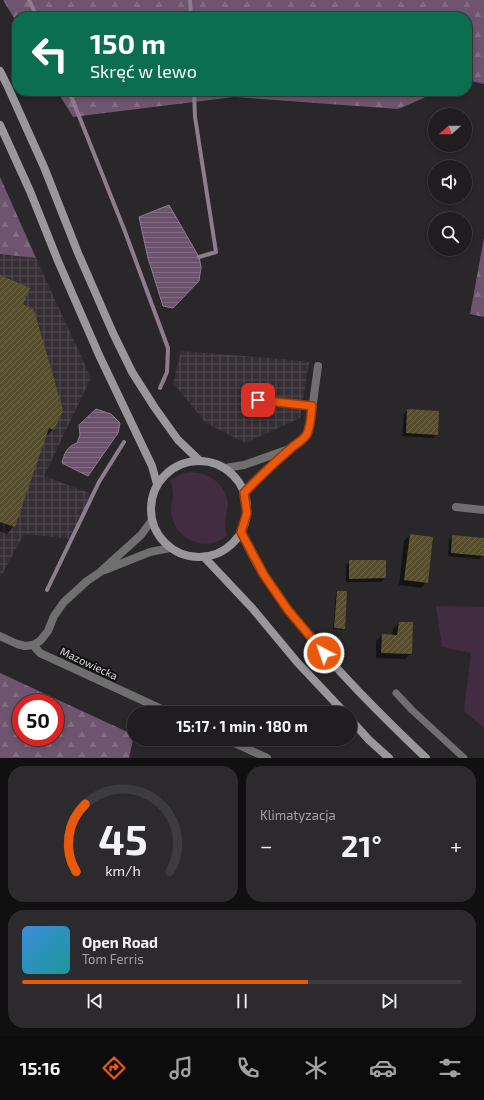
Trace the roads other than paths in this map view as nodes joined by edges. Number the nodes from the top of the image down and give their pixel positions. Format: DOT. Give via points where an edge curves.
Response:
graph roads {
  1 [pos="0,71"];
  2 [pos="12,96"];
  3 [pos="12,96"];
  4 [pos="0,125"];
  5 [pos="318,366"];
  6 [pos="258,400"];
  7 [pos="312,406"];
  8 [pos="290,448"];
  9 [pos="200,461"];
  10 [pos="225,468"];
  11 [pos="157,484"];
  12 [pos="244,493"];
  13 [pos="456,507"];
  14 [pos="484,510"];
  15 [pos="152,520"];
  16 [pos="241,532"];
  17 [pos="170,548"];
  18 [pos="204,557"];
  19 [pos="99,573"];
  20 [pos="0,636"];
  21 [pos="33,645"];
  22 [pos="396,693"];
  23 [pos="155,706"];
  24 [pos="338,706"];
  25 [pos="357,727"];
  26 [pos="241,746"];
  27 [pos="267,758"];
  28 [pos="389,758"];
  29 [pos="426,758"];
  30 [pos="464,758"];
  1 -- 3 [label="main road"];
  2 -- 9 [label="main road" via="78,253 132,372 178,440"];
  4 -- 11 [label="main road" via="99,355 152,466"];
  5 -- 7 [label="street"];
  6 -- 7 [label="lane"];
  7 -- 8 [label="street" via="307,434"];
  8 -- 10 [label="street" via="244,466"];
  8 -- 12 [label="street"];
  9 -- 10 [label="main road"];
  9 -- 11 [label="main road" via="176,467"];
  10 -- 12 [label="main road" via="237,479"];
  11 -- 15 [label="main road" via="151,502"];
  12 -- 16 [label="main road" via="247,513"];
  13 -- 14 [label="street"];
  15 -- 17 [label="main road" via="159,536"];
  15 -- 19 [label="street" via="141,535"];
  16 -- 18 [label="main road" via="225,549"];
  16 -- 29 [label="main road" via="264,575 315,644 392,726"];
  17 -- 18 [label="main road" via="180,554"];
  17 -- 19 [label="street" via="150,552"];
  18 -- 24 [label="main road"];
  19 -- 21 [label="street" via="64,602 48,631"];
  20 -- 21 [label="street, Mazowiecka" via="17,644"];
  21 -- 23 [label="street, Mazowiecka" via="40,653"];
  22 -- 30 [label="lane"];
  25 -- 28 [label="main road"];
  26 -- 27 [label="street"];
}
